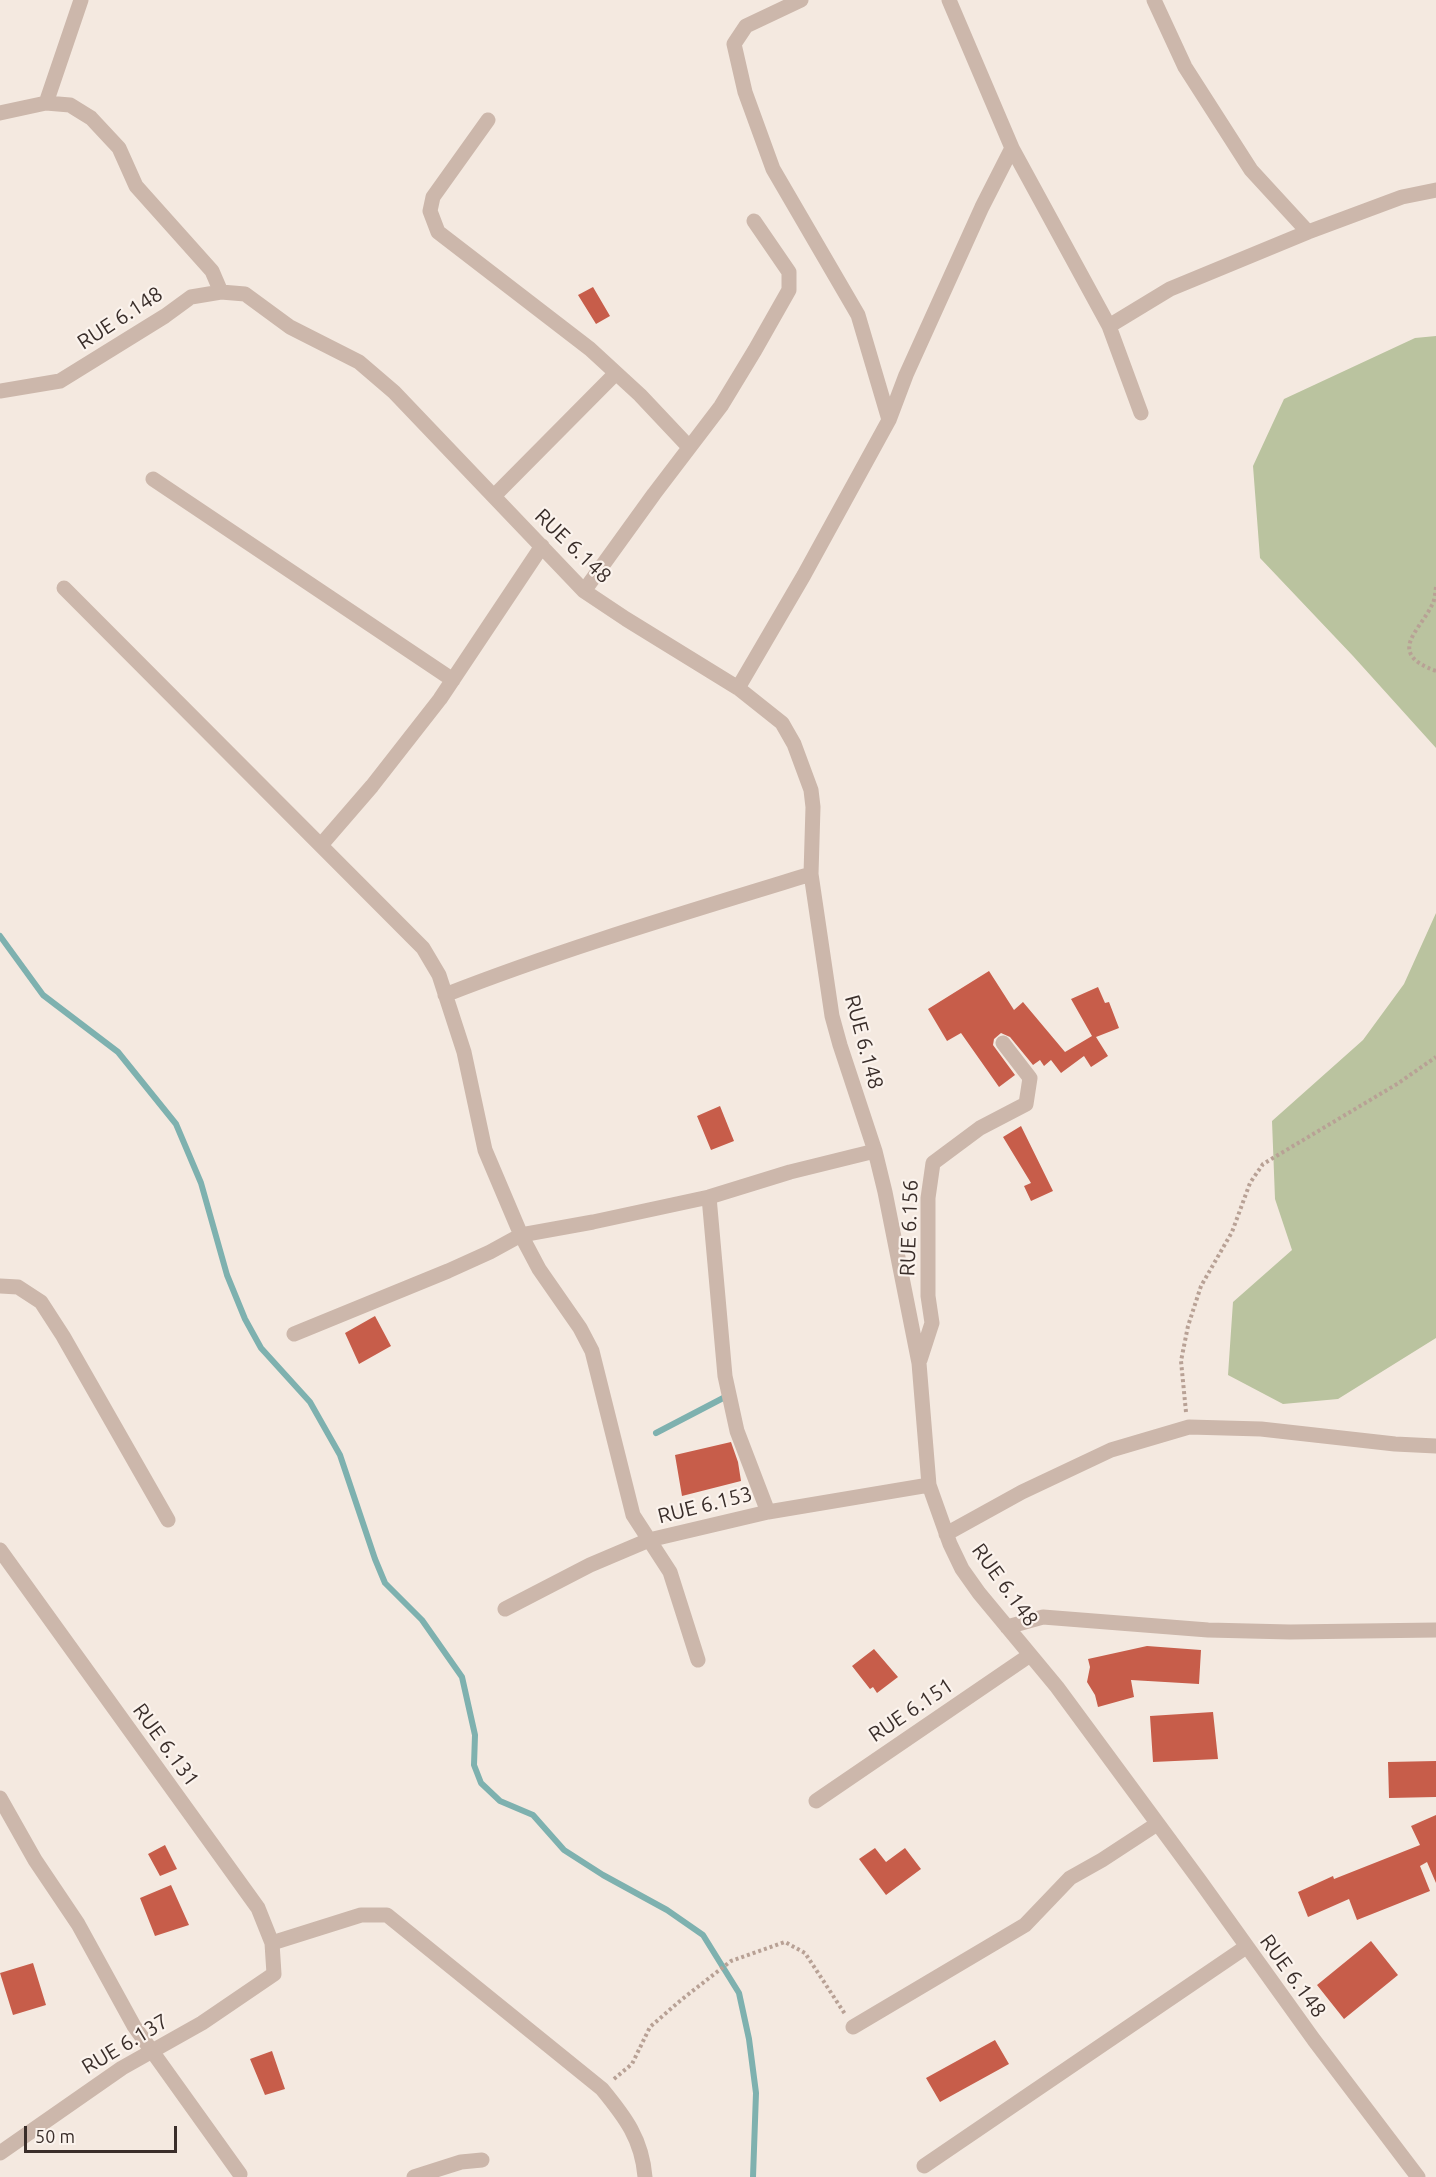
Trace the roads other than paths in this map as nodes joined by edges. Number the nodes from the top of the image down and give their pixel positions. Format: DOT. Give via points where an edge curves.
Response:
graph roads {
  1 [pos="81,0"];
  2 [pos="801,0"];
  3 [pos="949,0"];
  4 [pos="1154,0"];
  5 [pos="46,103"];
  6 [pos="0,113"];
  7 [pos="488,120"];
  8 [pos="1012,148"];
  9 [pos="1436,190"];
  10 [pos="754,221"];
  11 [pos="1308,232"];
  12 [pos="221,292"];
  13 [pos="1109,326"];
  14 [pos="616,373"];
  15 [pos="0,391"];
  16 [pos="1141,413"];
  17 [pos="890,420"];
  18 [pos="689,447"];
  19 [pos="153,479"];
  20 [pos="494,496"];
  21 [pos="542,546"];
  22 [pos="64,588"];
  23 [pos="584,591"];
  24 [pos="453,680"];
  25 [pos="738,688"];
  26 [pos="321,845"];
  27 [pos="811,874"];
  28 [pos="445,995"];
  29 [pos="1003,1043"];
  30 [pos="875,1151"];
  31 [pos="709,1197"];
  32 [pos="520,1235"];
  33 [pos="0,1286"];
  34 [pos="294,1334"];
  35 [pos="919,1363"];
  36 [pos="1436,1446"];
  37 [pos="929,1485"];
  38 [pos="768,1512"];
  39 [pos="168,1520"];
  40 [pos="946,1534"];
  41 [pos="649,1540"];
  42 [pos="0,1550"];
  43 [pos="505,1609"];
  44 [pos="1007,1627"];
  45 [pos="1436,1630"];
  46 [pos="1030,1655"];
  47 [pos="698,1660"];
  48 [pos="0,1798"];
  49 [pos="816,1801"];
  50 [pos="1157,1824"];
  51 [pos="272,1943"];
  52 [pos="1246,1947"];
  53 [pos="274,1974"];
  54 [pos="853,2027"];
  55 [pos="152,2051"];
  56 [pos="0,2153"];
  57 [pos="482,2160"];
  58 [pos="924,2166"];
  59 [pos="240,2174"];
  60 [pos="414,2177"];
  61 [pos="645,2177"];
  62 [pos="1418,2177"];
  1 -- 5 [label="street"];
  2 -- 17 [label="street" via="746,26 734,44 745,93 773,169 858,315"];
  3 -- 8 [label="street"];
  4 -- 11 [label="street" via="1185,66 1251,170"];
  5 -- 6 [label="street"];
  5 -- 12 [label="street" via="70,105 91,118 112,140 136,186 212,271"];
  7 -- 14 [label="street" via="432,197 430,211 438,232"];
  8 -- 13 [label="street"];
  8 -- 17 [label="street" via="906,375"];
  9 -- 11 [label="street" via="1402,197"];
  10 -- 18 [label="street" via="789,272 789,290 721,406"];
  11 -- 13 [label="street" via="1170,289"];
  12 -- 15 [label="street, RUE 6.148" via="191,297 60,381"];
  12 -- 20 [label="street, RUE 6.148" via="245,294 290,327 359,362 394,392"];
  13 -- 16 [label="street"];
  14 -- 18 [label="street"];
  14 -- 20 [label="street"];
  17 -- 25 [label="street"];
  18 -- 23 [label="street"];
  19 -- 24 [label="street"];
  20 -- 21 [label="street, RUE 6.148"];
  21 -- 23 [label="street, RUE 6.148"];
  21 -- 24 [label="street"];
  22 -- 26 [label="street"];
  23 -- 25 [label="street, RUE 6.148"];
  24 -- 26 [label="street"];
  25 -- 27 [label="street, RUE 6.148" via="782,723 794,744 811,789"];
  26 -- 28 [label="street" via="423,948 439,975"];
  27 -- 28 [label="street" via="589,943"];
  27 -- 30 [label="street, RUE 6.148" via="832,1016"];
  28 -- 32 [label="street" via="464,1052 485,1150"];
  29 -- 35 [label="street, RUE 6.156" via="1030,1078 1026,1104 980,1128 933,1163 928,1198 928,1296 932,1323"];
  30 -- 31 [label="street"];
  30 -- 35 [label="street, RUE 6.148"];
  31 -- 32 [label="street"];
  31 -- 38 [label="street" via="726,1376 737,1431"];
  32 -- 34 [label="street" via="448,1271"];
  32 -- 41 [label="street" via="592,1351 633,1515"];
  33 -- 39 [label="street" via="18,1287 41,1302"];
  35 -- 37 [label="street, RUE 6.148"];
  36 -- 40 [label="street" via="1261,1429 1189,1427 1111,1450"];
  37 -- 38 [label="street, RUE 6.153"];
  37 -- 40 [label="street, RUE 6.148"];
  38 -- 41 [label="street, RUE 6.153"];
  40 -- 44 [label="street, RUE 6.148" via="962,1569"];
  41 -- 43 [label="street, RUE 6.153"];
  41 -- 47 [label="street" via="670,1572"];
  42 -- 51 [label="street, RUE 6.131" via="258,1908"];
  44 -- 45 [label="street" via="1043,1617 1208,1630"];
  44 -- 46 [label="street, RUE 6.148"];
  46 -- 49 [label="street, RUE 6.151"];
  46 -- 50 [label="street, RUE 6.148"];
  48 -- 55 [label="street"];
  50 -- 52 [label="street, RUE 6.148"];
  50 -- 54 [label="street" via="1070,1878 1025,1925"];
  51 -- 53 [label="street, RUE 6.131"];
  51 -- 61 [label="street" via="361,1915 387,1915 602,2089 627,2120 644,2161"];
  52 -- 58 [label="street"];
  52 -- 62 [label="street, RUE 6.148"];
  53 -- 55 [label="street, RUE 6.137" via="202,2023"];
  55 -- 56 [label="street, RUE 6.137"];
  55 -- 59 [label="street"];
  57 -- 60 [label="street" via="460,2162"];
}
